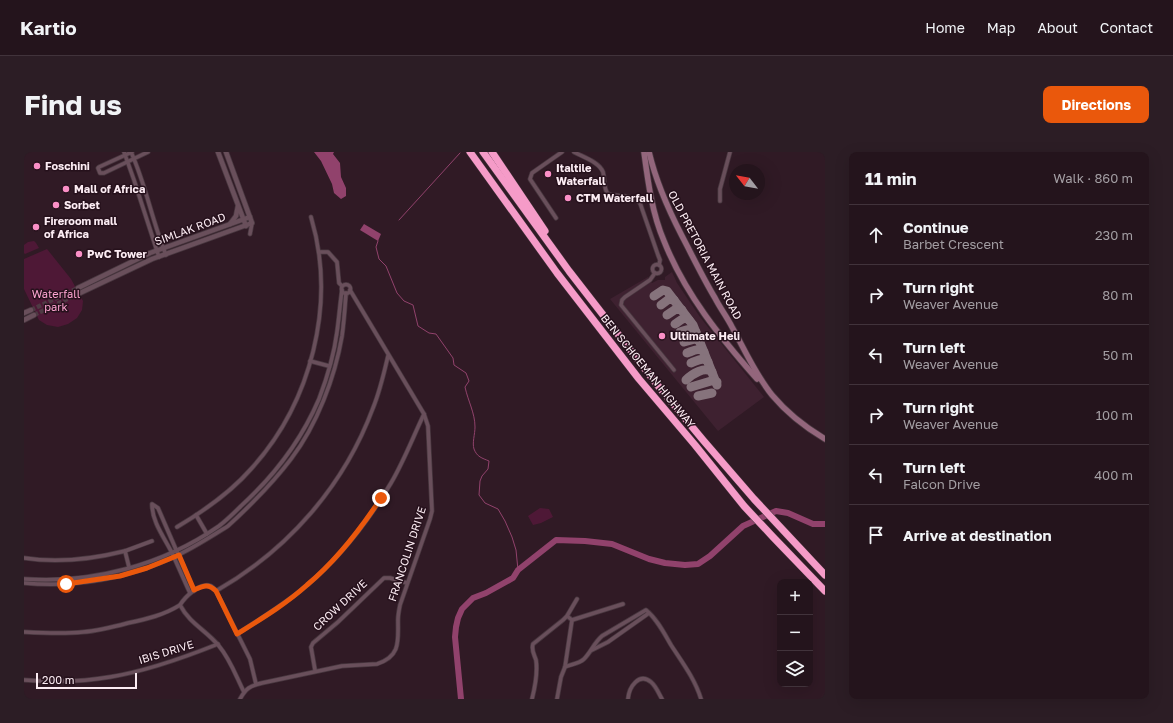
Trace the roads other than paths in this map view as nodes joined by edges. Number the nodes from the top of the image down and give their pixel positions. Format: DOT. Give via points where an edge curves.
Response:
graph roads {
  1 [pos="131,152"];
  2 [pos="148,152"];
  3 [pos="218,152"];
  4 [pos="226,152"];
  5 [pos="470,152"];
  6 [pos="483,152"];
  7 [pos="492,152"];
  8 [pos="562,152"];
  9 [pos="574,152"];
  10 [pos="644,152"];
  11 [pos="649,152"];
  12 [pos="730,152"];
  13 [pos="124,154"];
  14 [pos="134,159"];
  15 [pos="128,162"];
  16 [pos="662,195"];
  17 [pos="652,199"];
  18 [pos="720,202"];
  19 [pos="238,205"];
  20 [pos="250,217"];
  21 [pos="311,217"];
  22 [pos="556,218"];
  23 [pos="243,219"];
  24 [pos="252,223"];
  25 [pos="230,224"];
  26 [pos="246,226"];
  27 [pos="164,248"];
  28 [pos="157,251"];
  29 [pos="319,252"];
  30 [pos="166,255"];
  31 [pos="159,257"];
  32 [pos="659,265"];
  33 [pos="569,271"];
  34 [pos="655,273"];
  35 [pos="342,288"];
  36 [pos="350,290"];
  37 [pos="346,293"];
  38 [pos="30,310"];
  39 [pos="24,313"];
  40 [pos="34,315"];
  41 [pos="24,320"];
  42 [pos="388,356"];
  43 [pos="310,361"];
  44 [pos="329,366"];
  45 [pos="674,370"];
  46 [pos="326,377"];
  47 [pos="331,378"];
  48 [pos="764,384"];
  49 [pos="424,414"];
  50 [pos="307,423"];
  51 [pos="311,426"];
  52 [pos="825,439"];
  53 [pos="288,454"];
  54 [pos="292,458"];
  55 [pos="259,490"];
  56 [pos="262,494"];
  57 [pos="196,515"];
  58 [pos="225,521"];
  59 [pos="228,526"];
  60 [pos="177,527"];
  61 [pos="207,534"];
  62 [pos="152,541"];
  63 [pos="177,550"];
  64 [pos="125,551"];
  65 [pos="173,555"];
  66 [pos="179,555"];
  67 [pos="24,558"];
  68 [pos="129,568"];
  69 [pos="111,575"];
  70 [pos="825,575"];
  71 [pos="24,579"];
  72 [pos="61,579"];
  73 [pos="24,583"];
  74 [pos="60,584"];
  75 [pos="406,584"];
  76 [pos="194,590"];
  77 [pos="216,591"];
  78 [pos="825,591"];
  79 [pos="190,593"];
  80 [pos="577,599"];
  81 [pos="623,604"];
  82 [pos="180,605"];
  83 [pos="647,611"];
  84 [pos="567,616"];
  85 [pos="572,620"];
  86 [pos="612,630"];
  87 [pos="24,632"];
  88 [pos="237,634"];
  89 [pos="616,636"];
  90 [pos="218,644"];
  91 [pos="592,650"];
  92 [pos="565,667"];
  93 [pos="316,670"];
  94 [pos="24,680"];
  95 [pos="256,684"];
  96 [pos="244,692"];
  97 [pos="240,699"];
  98 [pos="532,699"];
  99 [pos="557,699"];
  100 [pos="628,699"];
  101 [pos="662,699"];
  102 [pos="701,699"];
  1 -- 13 [label="street"];
  1 -- 14 [label="street"];
  2 -- 14 [label="street"];
  3 -- 19 [label="street"];
  4 -- 20 [label="street"];
  5 -- 78 [label="highway, BEN SCHOEMAN HIGHWAY" via="566,286 638,378 744,506"];
  6 -- 33 [label="highway, BEN SCHOEMAN HIGHWAY"];
  7 -- 33 [label="highway"];
  8 -- 22 [label="street" via="530,177"];
  9 -- 32 [label="street" via="600,168 608,194 638,200 660,260"];
  10 -- 17 [label="main road, OLD PRETORIA MAIN ROAD"];
  11 -- 16 [label="main road, OLD PRETORIA MAIN ROAD"];
  12 -- 18 [label="street" via="720,189"];
  13 -- 15 [label="street"];
  13 -- 15 [label="street" via="98,168 101,173"];
  14 -- 15 [label="street"];
  14 -- 27 [label="street"];
  15 -- 28 [label="street"];
  16 -- 17 [label="main road"];
  16 -- 48 [label="main road, OLD PRETORIA MAIN ROAD" via="714,298"];
  17 -- 48 [label="main road, OLD PRETORIA MAIN ROAD" via="664,241 692,297 717,332"];
  19 -- 23 [label="street"];
  19 -- 25 [label="street" via="236,216"];
  20 -- 23 [label="street, SIMLAK ROAD"];
  20 -- 24 [label="street"];
  21 -- 29 [label="street"];
  23 -- 25 [label="street, SIMLAK ROAD"];
  23 -- 26 [label="street"];
  24 -- 26 [label="street, SIMLAK ROAD"];
  24 -- 26 [label="street" via="250,234"];
  25 -- 27 [label="street, SIMLAK ROAD"];
  26 -- 30 [label="street, SIMLAK ROAD"];
  27 -- 28 [label="street, SIMLAK ROAD"];
  27 -- 30 [label="street"];
  28 -- 31 [label="street"];
  28 -- 31 [label="street, SIMLAK ROAD" via="79,290"];
  29 -- 35 [label="street" via="328,252 337,262 339,283"];
  29 -- 43 [label="street" via="321,303"];
  30 -- 31 [label="street, SIMLAK ROAD"];
  32 -- 34 [label="street" via="653,267"];
  32 -- 34 [label="street" via="661,271"];
  33 -- 70 [label="highway, BEN SCHOEMAN HIGHWAY" via="703,440"];
  34 -- 45 [label="street" via="650,280 625,297 622,305"];
  35 -- 36 [label="street" via="344,284 348,285"];
  35 -- 37 [label="street"];
  35 -- 44 [label="street" via="337,331"];
  36 -- 37 [label="street"];
  36 -- 42 [label="street, FRANCOLIN DRIVE"];
  37 -- 47 [label="street" via="342,336"];
  38 -- 39 [label="street"];
  40 -- 41 [label="street"];
  42 -- 49 [label="street, FRANCOLIN DRIVE"];
  42 -- 77 [label="street" via="363,433 341,473 321,502 281,544 232,582"];
  43 -- 44 [label="street"];
  43 -- 57 [label="street" via="294,406 268,448 236,484"];
  44 -- 46 [label="street"];
  46 -- 47 [label="street"];
  46 -- 50 [label="street"];
  47 -- 51 [label="street"];
  48 -- 52 [label="main road, OLD PRETORIA MAIN ROAD" via="783,407"];
  49 -- 75 [label="street, FRANCOLIN DRIVE" via="428,426 432,511"];
  49 -- 88 [label="street" via="391,482 355,536 308,585"];
  50 -- 51 [label="street"];
  50 -- 53 [label="street"];
  51 -- 54 [label="street"];
  53 -- 54 [label="street"];
  53 -- 55 [label="street"];
  54 -- 56 [label="street"];
  55 -- 56 [label="street"];
  55 -- 58 [label="street"];
  56 -- 59 [label="street"];
  57 -- 60 [label="street"];
  57 -- 61 [label="street"];
  58 -- 59 [label="street"];
  58 -- 61 [label="street"];
  59 -- 66 [label="street"];
  61 -- 63 [label="street"];
  62 -- 64 [label="street"];
  63 -- 65 [label="street"];
  63 -- 65 [label="street" via="158,508 152,504 152,512"];
  63 -- 66 [label="street"];
  64 -- 67 [label="street" via="65,560"];
  64 -- 68 [label="street"];
  65 -- 66 [label="street"];
  65 -- 68 [label="street"];
  65 -- 69 [label="street" via="147,568"];
  65 -- 79 [label="street"];
  66 -- 76 [label="street"];
  68 -- 69 [label="street"];
  69 -- 72 [label="street"];
  69 -- 74 [label="street" via="79,583"];
  71 -- 72 [label="street"];
  72 -- 74 [label="street"];
  73 -- 74 [label="street"];
  75 -- 93 [label="street, CROW DRIVE" via="384,578 313,643 311,647"];
  75 -- 93 [label="street, FRANCOLIN DRIVE" via="400,604 398,646 386,661"];
  76 -- 77 [label="street" via="210,586"];
  76 -- 79 [label="street"];
  77 -- 88 [label="street"];
  79 -- 82 [label="street"];
  80 -- 84 [label="street"];
  81 -- 85 [label="street"];
  82 -- 87 [label="street" via="161,615 102,630"];
  82 -- 90 [label="street" via="185,614"];
  83 -- 86 [label="street"];
  83 -- 89 [label="street"];
  83 -- 102 [label="street" via="689,672"];
  84 -- 85 [label="street"];
  84 -- 98 [label="street" via="532,647 536,667"];
  85 -- 92 [label="street"];
  86 -- 89 [label="street"];
  86 -- 91 [label="street" via="598,639"];
  88 -- 95 [label="street" via="250,659"];
  89 -- 91 [label="street"];
  90 -- 94 [label="street, IBIS DRIVE" via="158,666 109,677 70,681"];
  90 -- 96 [label="street"];
  91 -- 92 [label="street" via="582,661"];
  92 -- 99 [label="street"];
  93 -- 95 [label="street, FRANCOLIN DRIVE"];
  95 -- 96 [label="street, FRANCOLIN DRIVE"];
  96 -- 97 [label="street, FRANCOLIN DRIVE"];
  100 -- 101 [label="street" via="633,684 645,679 652,682"];
}
